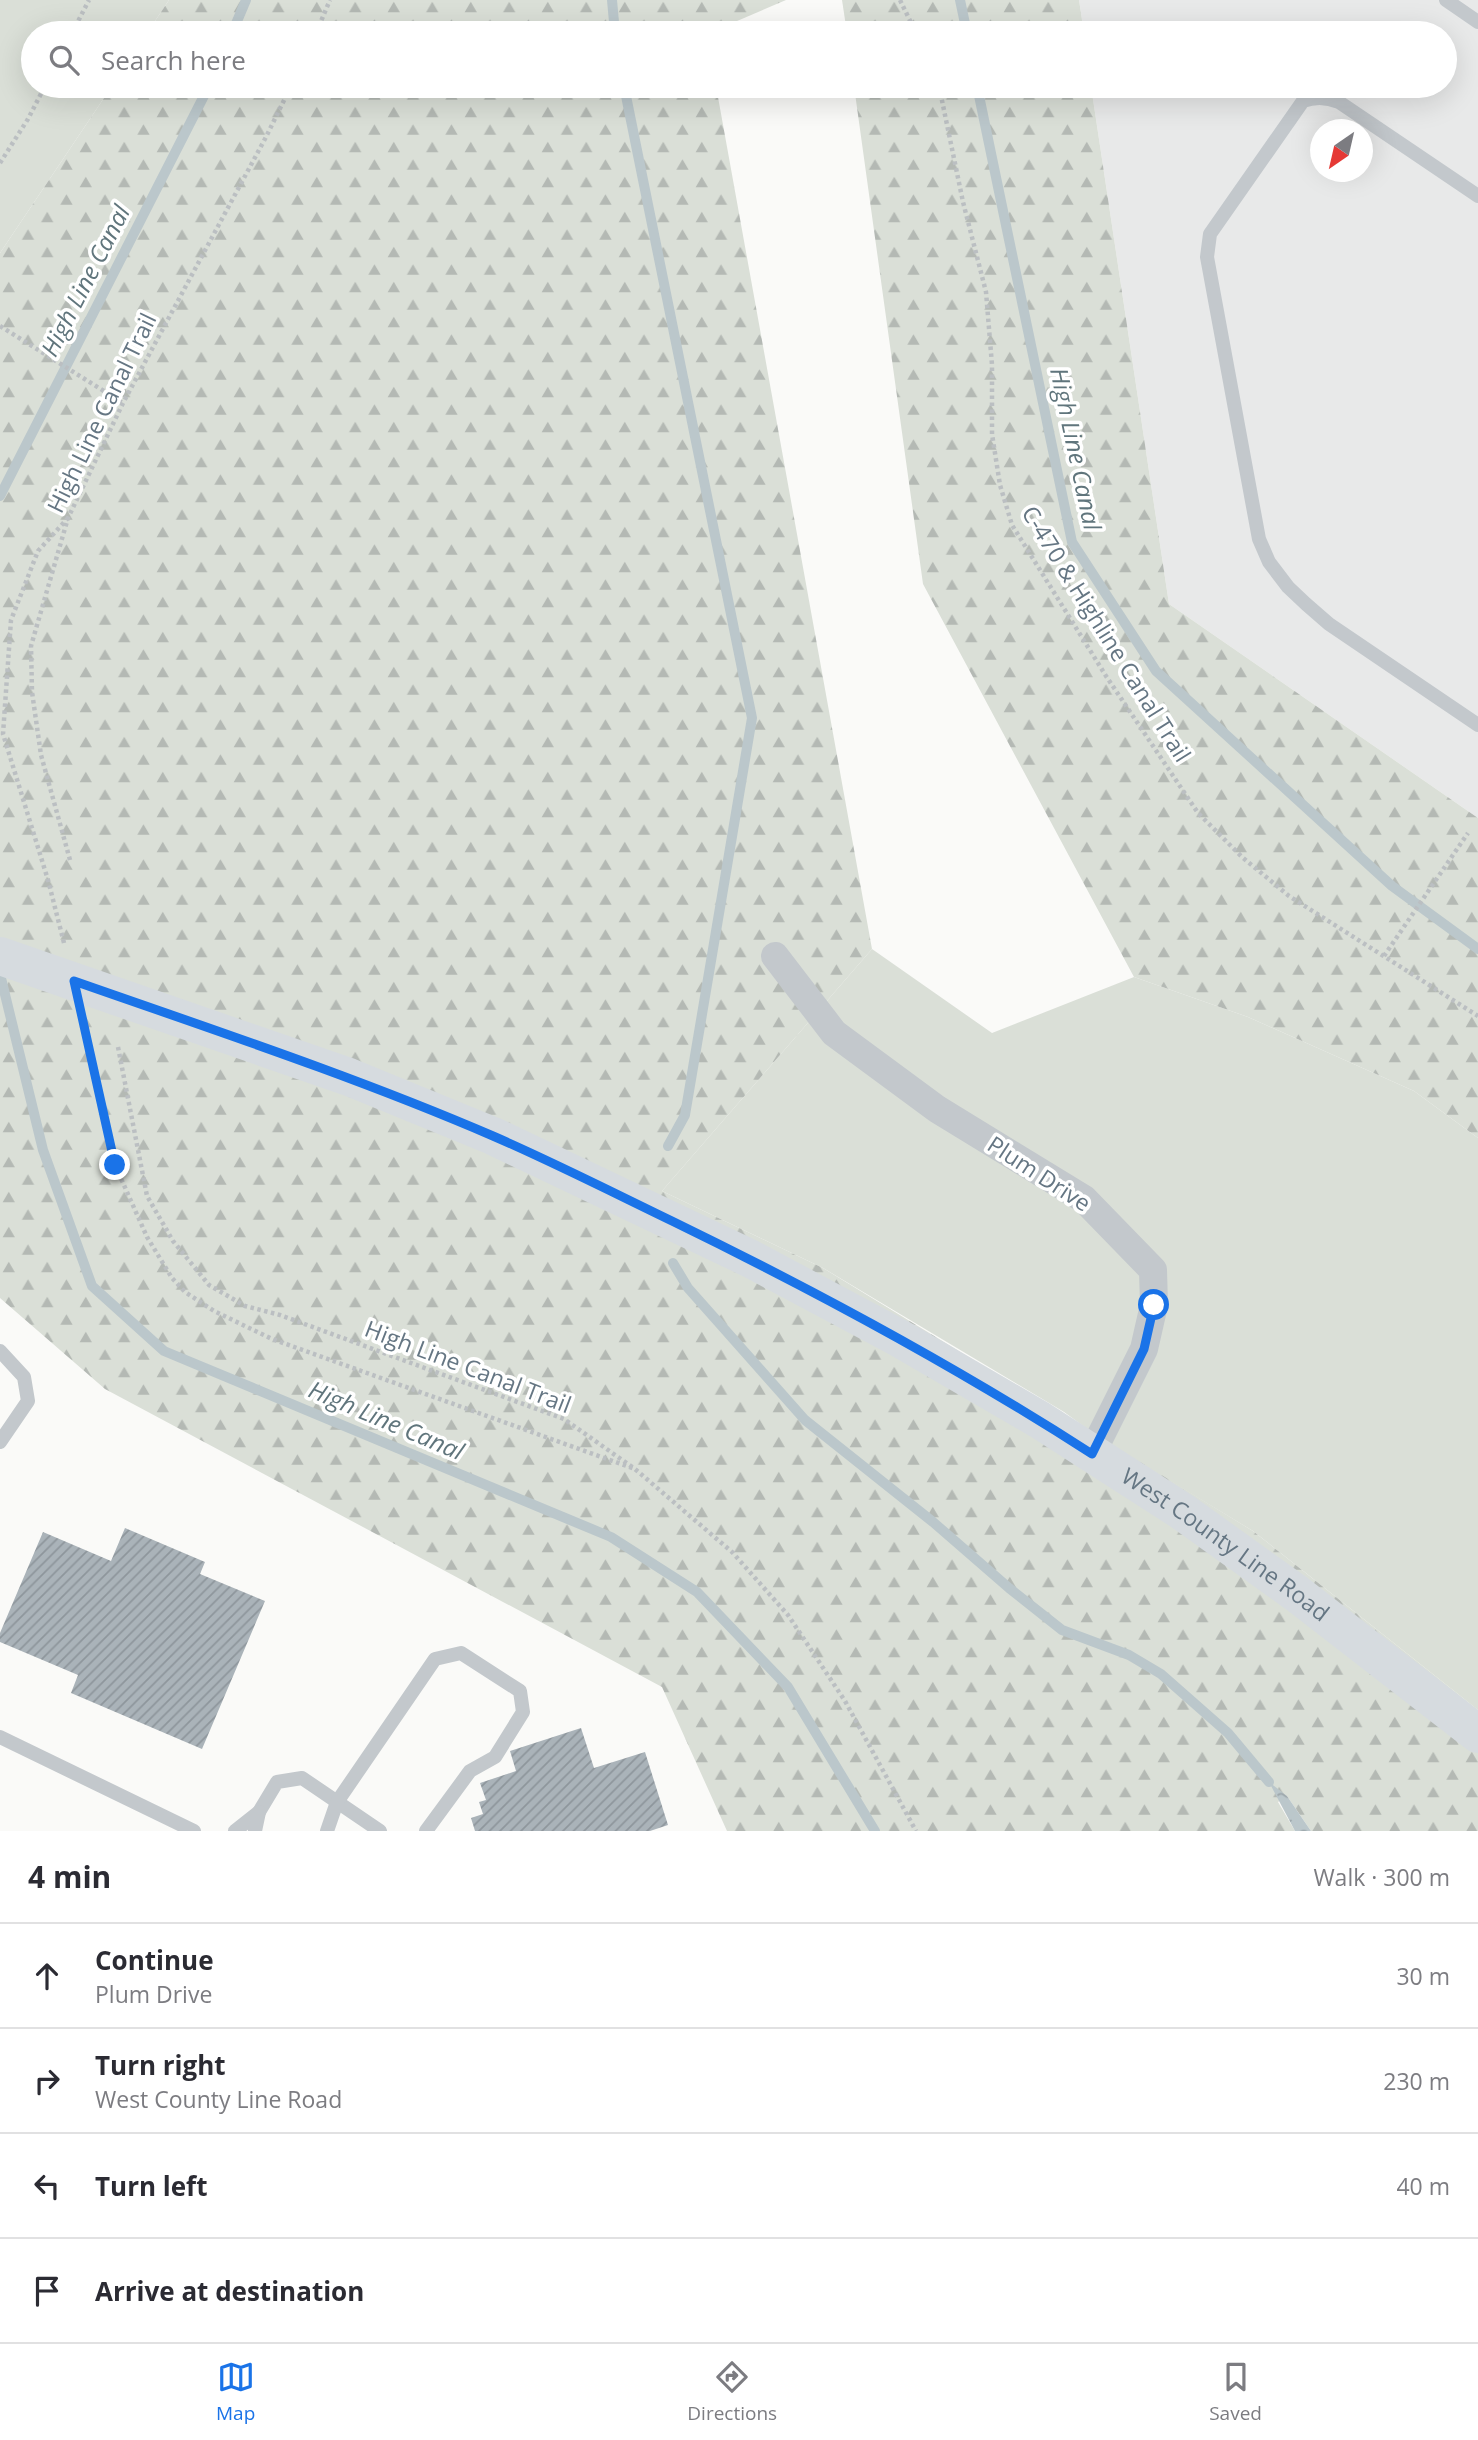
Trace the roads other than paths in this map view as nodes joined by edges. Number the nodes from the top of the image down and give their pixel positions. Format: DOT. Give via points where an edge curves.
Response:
graph roads {
  1 [pos="1446,0"];
  2 [pos="1478,22"];
  3 [pos="1319,98"];
  4 [pos="1330,98"];
  5 [pos="1478,196"];
  6 [pos="1478,725"];
  7 [pos="0,956"];
  8 [pos="775,956"];
  9 [pos="0,1352"];
  10 [pos="0,1442"];
  11 [pos="1092,1454"];
  12 [pos="1478,1734"];
  13 [pos="0,1737"];
  14 [pos="337,1802"];
  15 [pos="259,1812"];
  16 [pos="194,1831"];
  17 [pos="235,1831"];
  18 [pos="255,1831"];
  19 [pos="327,1831"];
  20 [pos="380,1831"];
  21 [pos="426,1831"];
  1 -- 2 [label="lane"];
  3 -- 6 [label="lane" via="1303,101 1210,234 1207,257 1259,539 1288,587 1329,624"];
  4 -- 5 [label="lane"];
  7 -- 11 [label="main road, West County Line Road" via="349,1077 493,1136 764,1266 899,1338"];
  8 -- 11 [label="street, Plum Drive" via="834,1033 937,1109 1084,1199 1153,1270 1154,1305 1144,1349"];
  9 -- 10 [label="lane" via="24,1377 28,1401"];
  11 -- 12 [label="main road, West County Line Road" via="1296,1592"];
  13 -- 16 [label="lane"];
  14 -- 15 [label="lane" via="302,1778 277,1782"];
  14 -- 19 [label="lane"];
  14 -- 20 [label="lane"];
  14 -- 21 [label="lane" via="435,1659 461,1653 520,1691 523,1712 495,1757 470,1771"];
  15 -- 17 [label="lane"];
  15 -- 18 [label="lane"];
}
